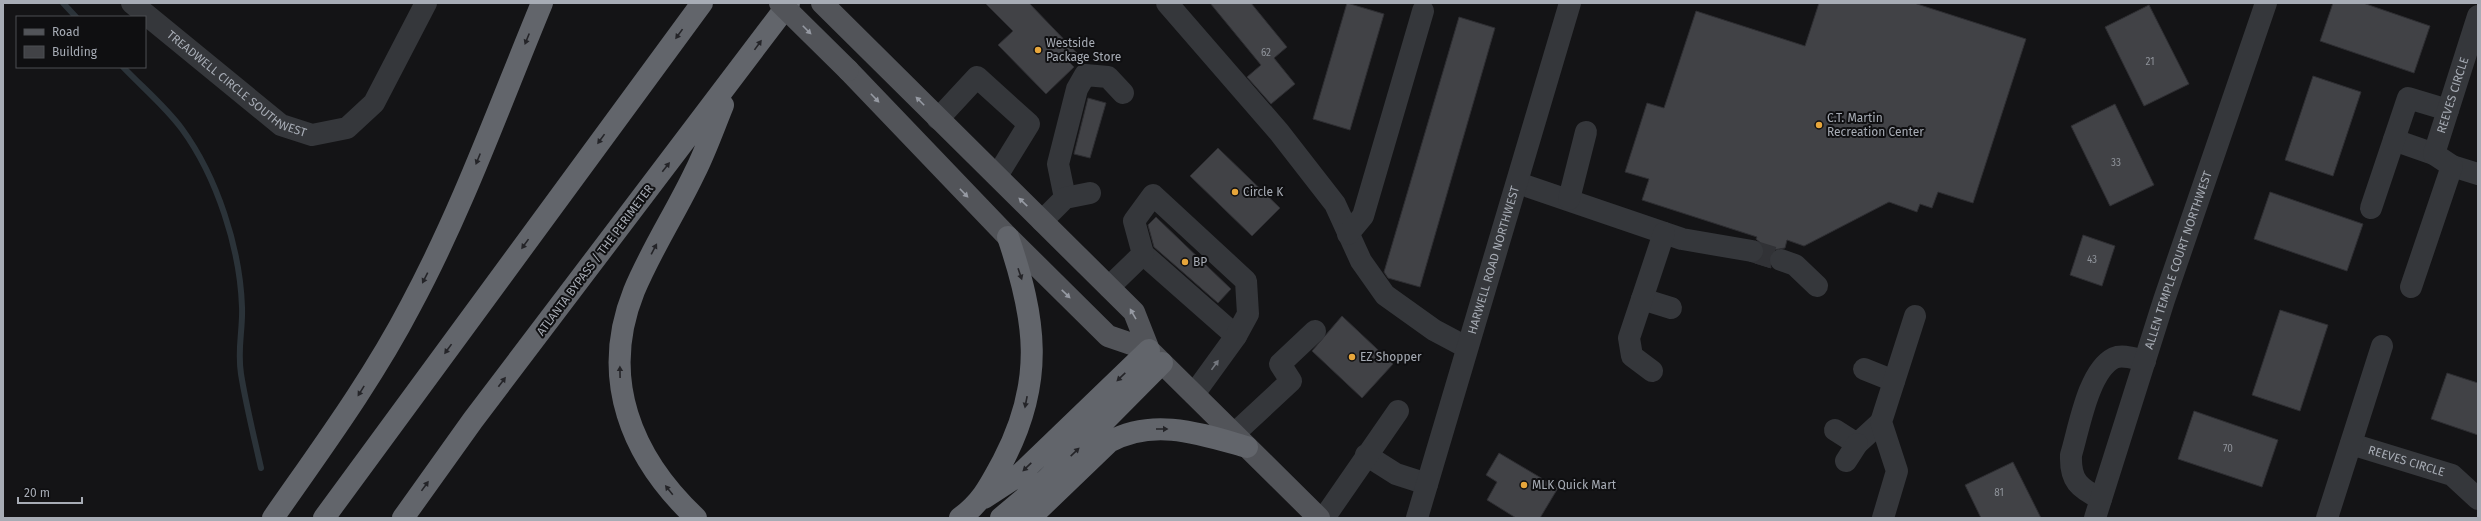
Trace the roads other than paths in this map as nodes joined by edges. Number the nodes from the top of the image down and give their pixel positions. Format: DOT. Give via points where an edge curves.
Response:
graph roads {
  1 [pos="132,3"];
  2 [pos="426,3"];
  3 [pos="542,3"];
  4 [pos="702,3"];
  5 [pos="780,3"];
  6 [pos="789,3"];
  7 [pos="822,3"];
  8 [pos="1167,3"];
  9 [pos="1570,3"];
  10 [pos="2266,3"];
  11 [pos="1423,11"];
  12 [pos="2478,16"];
  13 [pos="735,76"];
  14 [pos="1122,93"];
  15 [pos="2448,110"];
  16 [pos="938,119"];
  17 [pos="1586,132"];
  18 [pos="2394,140"];
  19 [pos="2434,154"];
  20 [pos="2452,166"];
  21 [pos="2478,174"];
  22 [pos="996,176"];
  23 [pos="1518,183"];
  24 [pos="1090,193"];
  25 [pos="1064,198"];
  26 [pos="1569,199"];
  27 [pos="2370,208"];
  28 [pos="1042,221"];
  29 [pos="1664,233"];
  30 [pos="1348,234"];
  31 [pos="1008,237"];
  32 [pos="1752,251"];
  33 [pos="1143,254"];
  34 [pos="1781,260"];
  35 [pos="1817,286"];
  36 [pos="1109,287"];
  37 [pos="2411,287"];
  38 [pos="1642,299"];
  39 [pos="1671,308"];
  40 [pos="1916,316"];
  41 [pos="1314,331"];
  42 [pos="1236,336"];
  43 [pos="2382,346"];
  44 [pos="1466,348"];
  45 [pos="1156,356"];
  46 [pos="2144,361"];
  47 [pos="1864,369"];
  48 [pos="1652,371"];
  49 [pos="1894,381"];
  50 [pos="1194,394"];
  51 [pos="1398,411"];
  52 [pos="1881,422"];
  53 [pos="1835,430"];
  54 [pos="1241,440"];
  55 [pos="2351,444"];
  56 [pos="1366,455"];
  57 [pos="1427,484"];
  58 [pos="982,499"];
  59 [pos="2478,499"];
  60 [pos="2098,508"];
  61 [pos="273,518"];
  62 [pos="324,518"];
  63 [pos="402,518"];
  64 [pos="696,518"];
  65 [pos="960,518"];
  66 [pos="1001,518"];
  67 [pos="1030,518"];
  68 [pos="1319,518"];
  69 [pos="1324,518"];
  70 [pos="1417,518"];
  71 [pos="1883,518"];
  72 [pos="2327,518"];
  1 -- 2 [label="street, TREADWELL CIRCLE SOUTHWEST" via="281,125 312,135 347,128 374,103"];
  3 -- 61 [label="highway, one-way" via="441,247 411,306 354,402"];
  4 -- 62 [label="highway, one-way"];
  5 -- 31 [label="main road, one-way, bridge"];
  13 -- 6 [label="highway, ATLANTA BYPASS / THE PERIMETER, one-way"];
  16 -- 7 [label="main road, one-way"];
  8 -- 30 [label="street" via="1279,132 1335,204"];
  9 -- 23 [label="street, HARWELL ROAD NORTHWEST"];
  10 -- 46 [label="street, ALLEN TEMPLE COURT NORTHWEST"];
  11 -- 30 [label="street" via="1364,216"];
  12 -- 15 [label="street, REEVES CIRCLE"];
  63 -- 13 [label="highway, ATLANTA BYPASS / THE PERIMETER, one-way" via="473,420"];
  64 -- 13 [label="highway, one-way" via="670,492 640,450 624,400 621,351 625,323 646,264 695,172"];
  14 -- 25 [label="street" via="1108,77 1085,75 1077,89 1058,164"];
  15 -- 18 [label="street" via="2408,98"];
  15 -- 19 [label="street, REEVES CIRCLE"];
  16 -- 22 [label="main road"];
  16 -- 22 [label="street" via="977,77 1029,124"];
  17 -- 26 [label="street"];
  18 -- 19 [label="street"];
  18 -- 27 [label="street"];
  19 -- 20 [label="street"];
  20 -- 21 [label="street"];
  20 -- 37 [label="street"];
  28 -- 22 [label="main road, one-way"];
  23 -- 26 [label="street"];
  23 -- 44 [label="street, HARWELL ROAD NORTHWEST"];
  24 -- 25 [label="street"];
  25 -- 28 [label="street"];
  26 -- 29 [label="street"];
  28 -- 36 [label="main road"];
  29 -- 32 [label="street" via="1682,240"];
  29 -- 38 [label="street"];
  30 -- 44 [label="street" via="1360,261 1386,295 1434,330"];
  31 -- 45 [label="main road, one-way" via="1108,336"];
  31 -- 58 [label="highway, one-way" via="1023,280 1029,310 1032,340 1031,373 1026,407 1016,436"];
  33 -- 36 [label="street"];
  33 -- 42 [label="street"];
  33 -- 42 [label="street" via="1134,221 1153,195 1246,281 1248,314"];
  34 -- 35 [label="street" via="1796,265"];
  45 -- 36 [label="main road, one-way" via="1134,312"];
  38 -- 39 [label="street"];
  38 -- 48 [label="street" via="1629,338 1632,356"];
  40 -- 49 [label="street"];
  41 -- 54 [label="street" via="1280,364 1291,381"];
  50 -- 42 [label="street, one-way"];
  43 -- 55 [label="street"];
  44 -- 57 [label="street, HARWELL ROAD NORTHWEST"];
  45 -- 50 [label="main road"];
  45 -- 58 [label="highway, one-way" via="1018,476"];
  66 -- 45 [label="highway, one-way" via="1052,474"];
  46 -- 60 [label="street, ALLEN TEMPLE COURT NORTHWEST"];
  46 -- 60 [label="street" via="2125,356 2115,358 2095,378 2071,455 2071,468 2078,486"];
  47 -- 49 [label="street"];
  49 -- 52 [label="street"];
  50 -- 54 [label="main road"];
  51 -- 56 [label="street"];
  52 -- 53 [label="street" via="1851,452"];
  52 -- 71 [label="street" via="1897,471"];
  67 -- 54 [label="highway, one-way" via="1109,442 1124,434 1143,430 1186,430"];
  54 -- 68 [label="main road"];
  55 -- 59 [label="street, REEVES CIRCLE" via="2452,475"];
  55 -- 72 [label="street"];
  56 -- 57 [label="street" via="1396,474"];
  56 -- 69 [label="street"];
  57 -- 70 [label="street, HARWELL ROAD NORTHWEST"];
  58 -- 65 [label="highway"];
}
